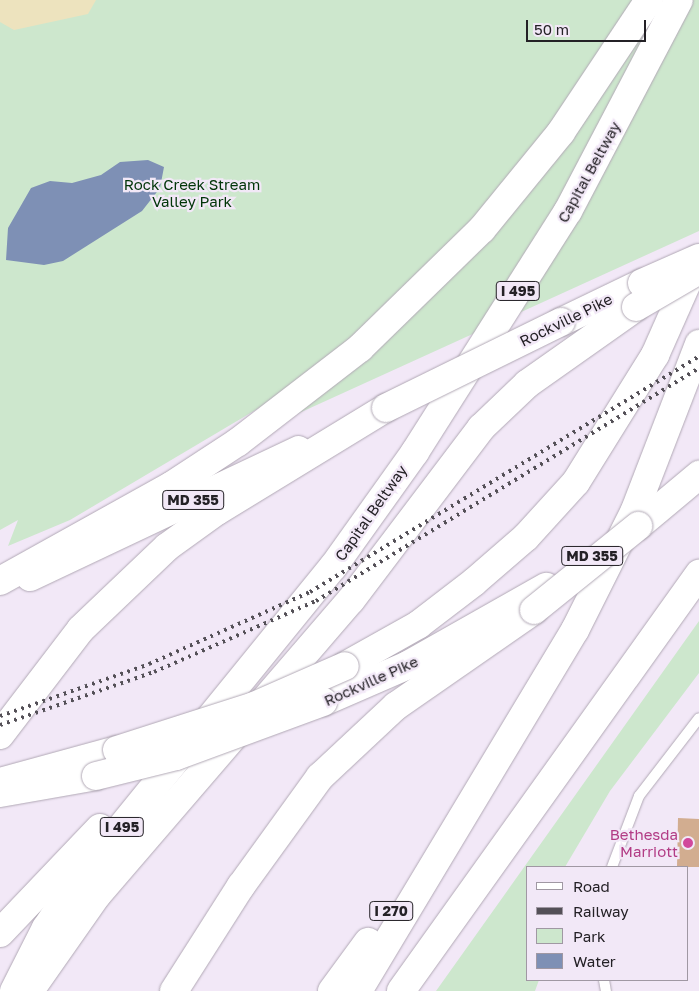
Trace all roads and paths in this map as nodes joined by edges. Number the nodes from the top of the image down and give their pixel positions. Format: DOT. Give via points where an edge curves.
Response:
graph roads {
  1 [pos="649,0"];
  2 [pos="679,0"];
  3 [pos="699,256"];
  4 [pos="699,270"];
  5 [pos="639,295"];
  6 [pos="699,344"];
  7 [pos="386,408"];
  8 [pos="699,475"];
  9 [pos="699,574"];
  10 [pos="0,581"];
  11 [pos="0,592"];
  12 [pos="540,599"];
  13 [pos="247,673"];
  14 [pos="699,718"];
  15 [pos="0,735"];
  16 [pos="10,785"];
  17 [pos="450,831"];
  18 [pos="612,866"];
  19 [pos="0,933"];
  20 [pos="14,991"];
  21 [pos="30,991"];
  22 [pos="174,991"];
  23 [pos="332,991"];
  24 [pos="358,991"];
  25 [pos="402,991"];
  1 -- 10 [label="main road" via="561,132 482,229 360,348 302,395 187,476"];
  2 -- 13 [label="main road, Capital Beltway / I 495" via="568,211 502,316 334,567"];
  3 -- 5 [label="main road, Rockville Pike / MD 355, bridge"];
  3 -- 16 [label="main road, bridge" via="655,355 576,482 526,538 418,625 345,666 254,706"];
  4 -- 5 [label="main road, bridge"];
  5 -- 7 [label="main road, Rockville Pike / MD 355, bridge" via="561,322"];
  5 -- 21 [label="main road" via="527,384 481,428 351,600 97,896"];
  6 -- 17 [label="main road" via="636,510 575,630"];
  7 -- 11 [label="main road, Rockville Pike / MD 355"];
  7 -- 15 [label="main road" via="218,511 167,547 81,629"];
  8 -- 12 [label="main road, bridge" via="638,526"];
  9 -- 25 [label="main road"];
  12 -- 16 [label="main road, Rockville Pike, bridge" via="416,661 323,702 176,756 96,776"];
  12 -- 22 [label="main road" via="396,706 320,777 241,886"];
  13 -- 19 [label="main road"];
  13 -- 20 [label="main road, Capital Beltway / I 495" via="80,878 46,928"];
  14 -- 18 [label="lane" via="639,796"];
  17 -- 23 [label="main road, I 270"];
  17 -- 24 [label="main road"];
}
